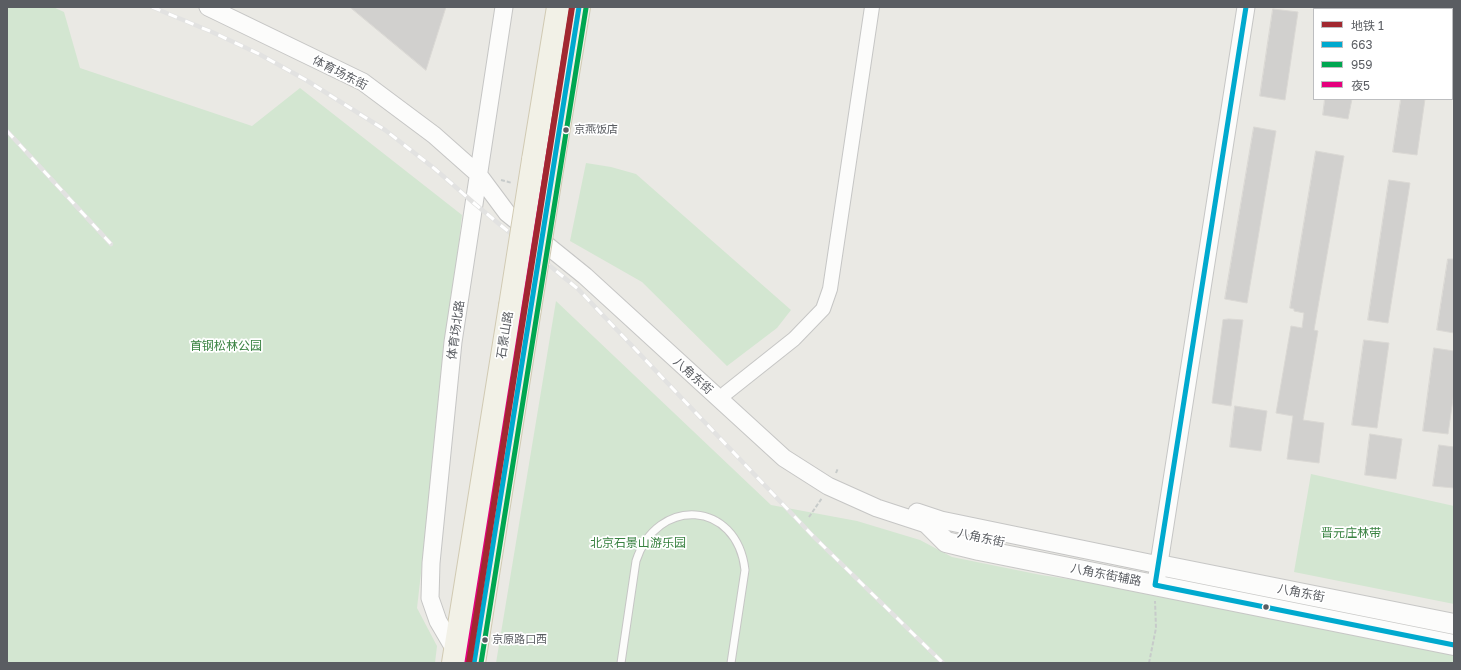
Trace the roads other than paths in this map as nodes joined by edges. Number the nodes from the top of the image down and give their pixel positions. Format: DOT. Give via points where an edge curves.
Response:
graph roads {
  1 [pos="208,7"];
  2 [pos="504,7"];
  3 [pos="558,7"];
  4 [pos="579,7"];
  5 [pos="872,7"];
  6 [pos="1246,7"];
  7 [pos="543,162"];
  8 [pos="478,174"];
  9 [pos="585,276"];
  10 [pos="520,307"];
  11 [pos="726,393"];
  12 [pos="929,526"];
  13 [pos="1157,575"];
  14 [pos="1454,624"];
  15 [pos="1454,635"];
  16 [pos="1454,646"];
  17 [pos="454,656"];
  18 [pos="474,663"];
  19 [pos="621,663"];
  20 [pos="731,663"];
  1 -- 8 [label="street, 体育场东街" via="363,82 434,135"];
  2 -- 8 [label="street, 体育场北路"];
  3 -- 7 [label="main road, 石景山路"];
  4 -- 7 [label="main road, 石景山路"];
  5 -- 11 [label="street" via="830,289 823,309 794,339"];
  6 -- 13 [label="street"];
  7 -- 10 [label="main road, 石景山路, bridge"];
  8 -- 9 [label="street, 八角东街" via="507,213"];
  8 -- 17 [label="street, 体育场北路" via="453,342 431,563 430,598"];
  9 -- 11 [label="street, 八角东街" via="623,296"];
  9 -- 12 [label="street, 八角东街" via="784,458 828,486 876,508"];
  10 -- 17 [label="main road, 石景山路"];
  10 -- 18 [label="main road, 石景山路"];
  11 -- 13 [label="street, 八角东街" via="786,447 833,478 897,506 940,520"];
  12 -- 13 [label="main road, 八角东街"];
  13 -- 14 [label="main road, 八角东街"];
  13 -- 15 [label="main road, 八角东街"];
  13 -- 16 [label="main road, 八角东街辅路"];
  19 -- 20 [label="lane" via="636,561 641,547 648,535 659,526 678,516 695,515 713,519 728,528 744,557 746,570"];
}
